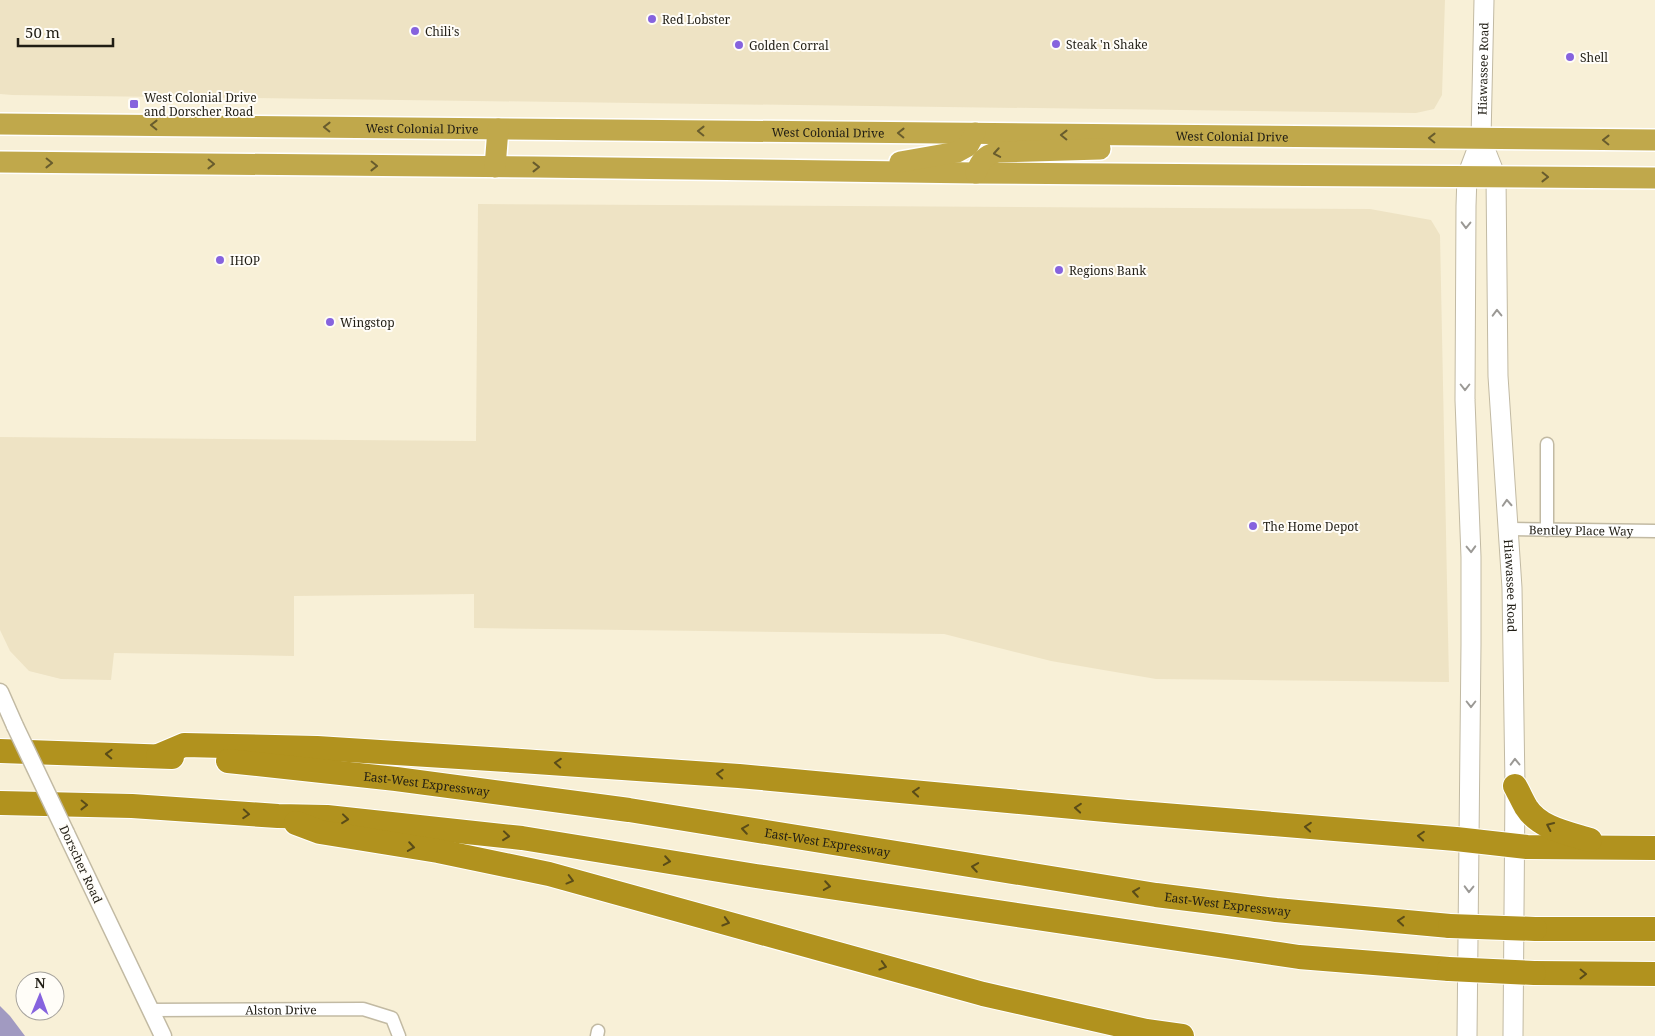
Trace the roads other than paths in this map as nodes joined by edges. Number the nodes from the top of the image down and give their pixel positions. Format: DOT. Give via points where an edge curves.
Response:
graph roads {
  1 [pos="1484,0"];
  2 [pos="0,124"];
  3 [pos="498,129"];
  4 [pos="975,133"];
  5 [pos="1165,136"];
  6 [pos="1481,139"];
  7 [pos="1655,140"];
  8 [pos="0,162"];
  9 [pos="495,167"];
  10 [pos="850,170"];
  11 [pos="976,173"];
  12 [pos="1467,176"];
  13 [pos="1496,177"];
  14 [pos="1655,178"];
  15 [pos="1546,444"];
  16 [pos="1509,529"];
  17 [pos="1547,530"];
  18 [pos="1655,531"];
  19 [pos="0,692"];
  20 [pos="0,751"];
  21 [pos="158,756"];
  22 [pos="1515,786"];
  23 [pos="0,803"];
  24 [pos="278,816"];
  25 [pos="1470,840"];
  26 [pos="1515,845"];
  27 [pos="1613,848"];
  28 [pos="1655,848"];
  29 [pos="1655,930"];
  30 [pos="1655,974"];
  31 [pos="150,1010"];
  32 [pos="162,1036"];
  33 [pos="399,1036"];
  34 [pos="1182,1036"];
  35 [pos="1467,1036"];
  36 [pos="1513,1036"];
  1 -- 6 [label="main road, Hiawassee Road"];
  3 -- 2 [label="highway, West Colonial Drive, one-way"];
  4 -- 3 [label="highway, West Colonial Drive, one-way"];
  3 -- 9 [label="highway"];
  5 -- 4 [label="highway, West Colonial Drive, one-way"];
  4 -- 10 [label="highway" via="968,146 957,152"];
  6 -- 5 [label="highway, West Colonial Drive, one-way"];
  5 -- 11 [label="highway, one-way" via="1144,147 998,152 984,158"];
  7 -- 6 [label="highway, West Colonial Drive, one-way"];
  6 -- 12 [label="main road, Hiawassee Road"];
  6 -- 13 [label="main road, Hiawassee Road"];
  8 -- 9 [label="highway, one-way"];
  9 -- 10 [label="highway, one-way"];
  10 -- 11 [label="highway"];
  11 -- 12 [label="highway"];
  12 -- 13 [label="highway"];
  12 -- 25 [label="main road, Hiawassee Road, one-way" via="1464,328 1471,557"];
  13 -- 14 [label="highway, one-way"];
  16 -- 13 [label="main road, Hiawassee Road, one-way" via="1498,376"];
  15 -- 17 [label="street"];
  16 -- 17 [label="street, Bentley Place Way"];
  22 -- 16 [label="main road, Hiawassee Road, one-way"];
  17 -- 18 [label="street, Bentley Place Way"];
  19 -- 31 [label="street, Dorscher Road, bridge"];
  21 -- 20 [label="highway, East-West Expressway, one-way"];
  25 -- 21 [label="highway, one-way" via="739,776 521,761 317,748 184,745"];
  29 -- 21 [label="highway, East-West Expressway, one-way, bridge" via="1450,926 1276,910 1156,895 629,810 396,779"];
  22 -- 26 [label="main road, Hiawassee Road"];
  27 -- 22 [label="highway, one-way" via="1537,820"];
  23 -- 24 [label="highway, one-way" via="132,806"];
  24 -- 30 [label="highway, one-way, bridge" via="327,816 522,838 1280,954 1449,969"];
  24 -- 34 [label="highway, one-way" via="320,832 438,851 549,874 983,994 1146,1031"];
  25 -- 26 [label="highway"];
  25 -- 35 [label="main road, Hiawassee Road, one-way"];
  26 -- 27 [label="highway"];
  26 -- 36 [label="main road, Hiawassee Road"];
  27 -- 28 [label="highway"];
  31 -- 32 [label="street, Dorscher Road"];
  31 -- 33 [label="street, Alston Drive" via="363,1009 392,1018"];
}
